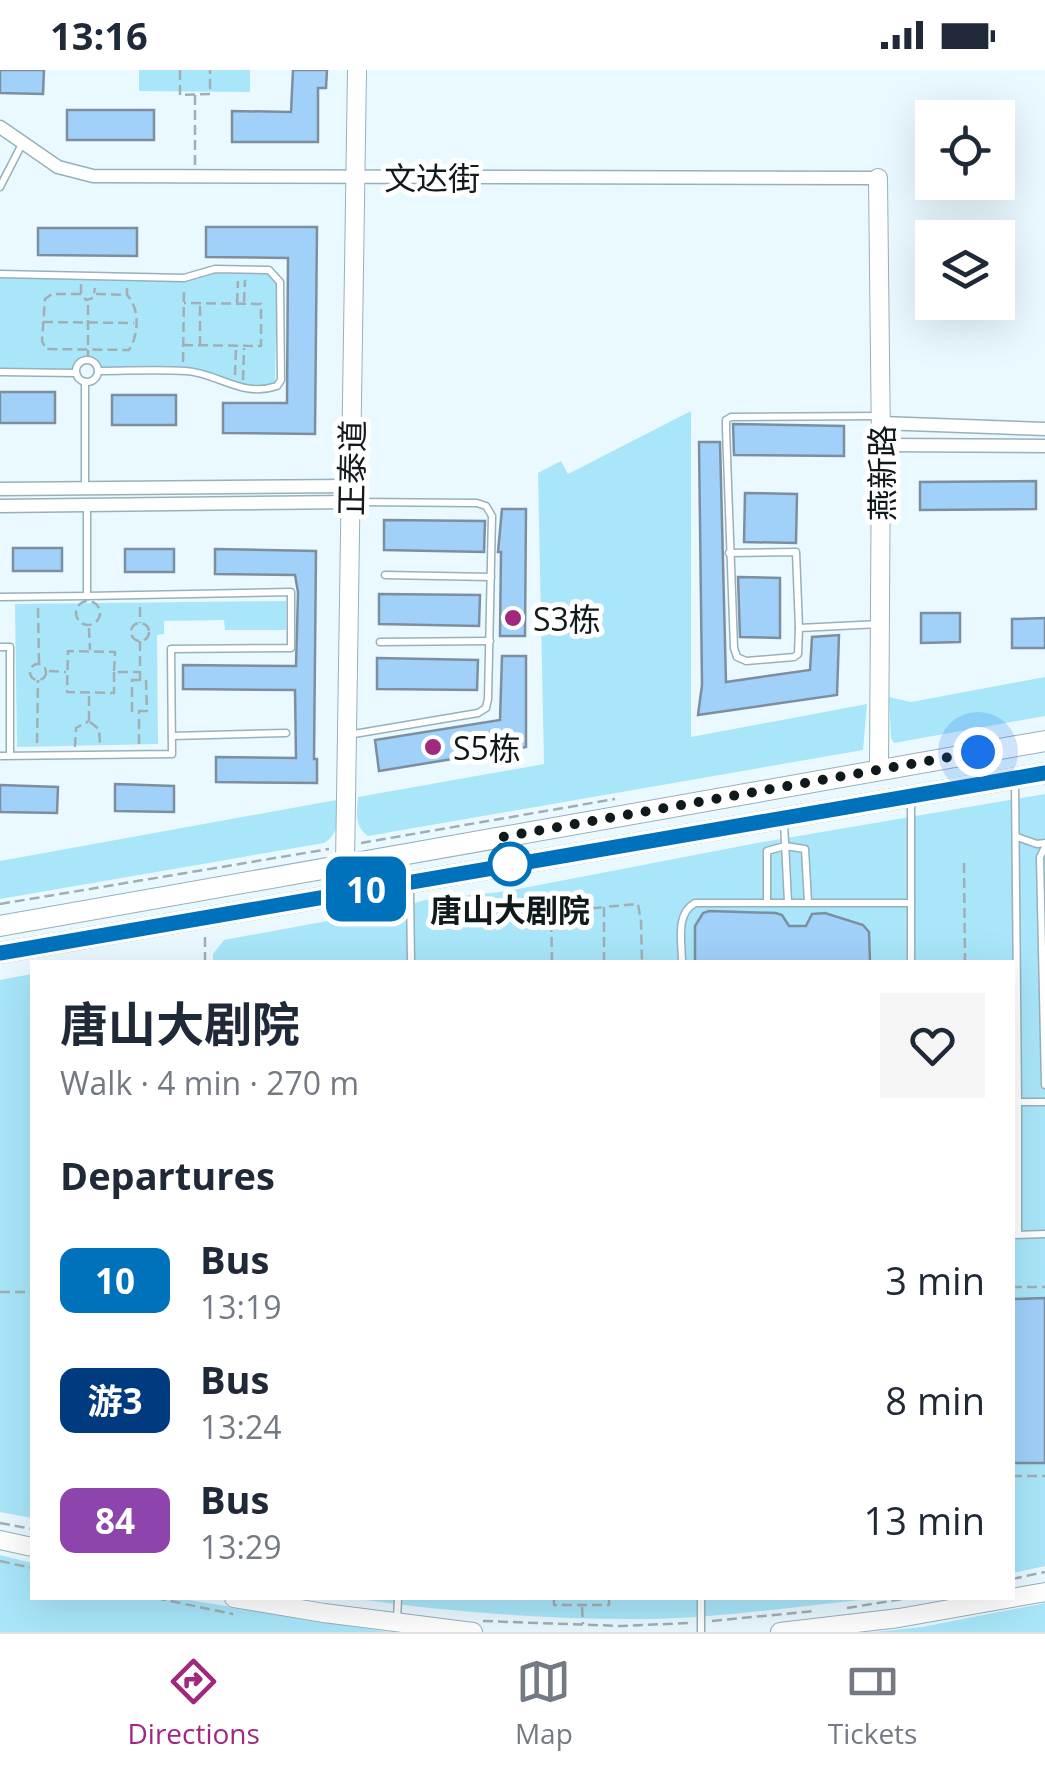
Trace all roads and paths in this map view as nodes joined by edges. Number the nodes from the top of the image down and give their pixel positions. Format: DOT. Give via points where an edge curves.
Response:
graph roads {
  1 [pos="180,70"];
  2 [pos="210,70"];
  3 [pos="356,70"];
  4 [pos="195,94"];
  5 [pos="0,127"];
  6 [pos="23,143"];
  7 [pos="195,176"];
  8 [pos="353,177"];
  9 [pos="878,178"];
  10 [pos="0,187"];
  11 [pos="242,270"];
  12 [pos="0,274"];
  13 [pos="82,276"];
  14 [pos="95,276"];
  15 [pos="127,277"];
  16 [pos="184,278"];
  17 [pos="81,294"];
  18 [pos="95,294"];
  19 [pos="127,295"];
  20 [pos="88,300"];
  21 [pos="184,303"];
  22 [pos="200,303"];
  23 [pos="237,304"];
  24 [pos="244,304"];
  25 [pos="43,322"];
  26 [pos="88,322"];
  27 [pos="136,323"];
  28 [pos="183,345"];
  29 [pos="200,346"];
  30 [pos="236,346"];
  31 [pos="244,346"];
  32 [pos="88,355"];
  33 [pos="183,371"];
  34 [pos="0,372"];
  35 [pos="98,372"];
  36 [pos="76,373"];
  37 [pos="85,382"];
  38 [pos="239,387"];
  39 [pos="881,420"];
  40 [pos="1045,428"];
  41 [pos="881,445"];
  42 [pos="1045,446"];
  43 [pos="85,488"];
  44 [pos="0,489"];
  45 [pos="351,494"];
  46 [pos="87,505"];
  47 [pos="0,506"];
  48 [pos="729,553"];
  49 [pos="385,575"];
  50 [pos="491,577"];
  51 [pos="88,596"];
  52 [pos="140,596"];
  53 [pos="0,597"];
  54 [pos="38,597"];
  55 [pos="140,623"];
  56 [pos="880,624"];
  57 [pos="89,625"];
  58 [pos="799,628"];
  59 [pos="140,641"];
  60 [pos="490,641"];
  61 [pos="380,642"];
  62 [pos="0,647"];
  63 [pos="90,651"];
  64 [pos="39,664"];
  65 [pos="46,671"];
  66 [pos="67,672"];
  67 [pos="114,672"];
  68 [pos="140,672"];
  69 [pos="38,680"];
  70 [pos="140,680"];
  71 [pos="89,692"];
  72 [pos="140,710"];
  73 [pos="88,722"];
  74 [pos="286,733"];
  75 [pos="347,735"];
  76 [pos="172,736"];
  77 [pos="1045,741"];
  78 [pos="10,754"];
  79 [pos="37,754"];
  80 [pos="75,754"];
  81 [pos="100,754"];
  82 [pos="127,754"];
  83 [pos="0,756"];
  84 [pos="879,769"];
  85 [pos="1045,772"];
  86 [pos="1015,778"];
  87 [pos="911,795"];
  88 [pos="631,796"];
  89 [pos="784,817"];
  90 [pos="1016,838"];
  91 [pos="1045,845"];
  92 [pos="785,846"];
  93 [pos="345,856"];
  94 [pos="964,864"];
  95 [pos="410,881"];
  96 [pos="768,902"];
  97 [pos="788,902"];
  98 [pos="808,902"];
  99 [pos="911,902"];
  100 [pos="0,904"];
  101 [pos="604,907"];
  102 [pos="205,916"];
  103 [pos="0,926"];
  104 [pos="0,953"];
  105 [pos="205,960"];
  106 [pos="411,960"];
  107 [pos="552,960"];
  108 [pos="604,960"];
  109 [pos="642,960"];
  110 [pos="682,960"];
  111 [pos="911,960"];
  112 [pos="965,960"];
  113 [pos="1045,1085"];
  114 [pos="1016,1100"];
  115 [pos="1045,1102"];
  116 [pos="1015,1234"];
  117 [pos="1045,1234"];
  118 [pos="1015,1287"];
  119 [pos="1045,1287"];
  120 [pos="0,1292"];
  121 [pos="30,1292"];
  122 [pos="1015,1476"];
  123 [pos="1045,1476"];
  124 [pos="0,1523"];
  125 [pos="30,1528"];
  126 [pos="0,1540"];
  127 [pos="30,1548"];
  128 [pos="0,1561"];
  129 [pos="30,1568"];
  130 [pos="1045,1572"];
  131 [pos="1015,1578"];
  132 [pos="1045,1592"];
  133 [pos="1015,1597"];
  134 [pos="247,1600"];
  135 [pos="398,1600"];
  136 [pos="554,1600"];
  137 [pos="609,1600"];
  138 [pos="701,1600"];
  139 [pos="895,1600"];
  140 [pos="1000,1600"];
  141 [pos="582,1605"];
  142 [pos="841,1608"];
  143 [pos="822,1610"];
  144 [pos="701,1622"];
  145 [pos="397,1623"];
  146 [pos="473,1632"];
  147 [pos="702,1632"];
  148 [pos="780,1632"];
  1 -- 4 [label="path" via="180,94"];
  2 -- 4 [label="path" via="210,94"];
  3 -- 8 [label="street, 正泰道"];
  4 -- 7 [label="path"];
  5 -- 6 [label="street, 文达街"];
  6 -- 7 [label="street, 文达街" via="76,173"];
  6 -- 10 [label="lane"];
  7 -- 8 [label="street, 文达街"];
  8 -- 9 [label="street, 文达街"];
  8 -- 45 [label="street, 正泰道"];
  9 -- 39 [label="street, 燕新路"];
  11 -- 16 [label="lane"];
  11 -- 23 [label="path"];
  11 -- 24 [label="path"];
  11 -- 38 [label="lane" via="269,270 280,282 280,380 269,389"];
  12 -- 13 [label="lane"];
  13 -- 14 [label="lane"];
  13 -- 17 [label="path"];
  14 -- 15 [label="lane"];
  14 -- 18 [label="path"];
  15 -- 16 [label="lane"];
  15 -- 19 [label="path"];
  16 -- 21 [label="path"];
  17 -- 20 [label="path"];
  17 -- 25 [label="path" via="48,296"];
  18 -- 19 [label="path"];
  18 -- 20 [label="path"];
  19 -- 27 [label="path"];
  20 -- 26 [label="path"];
  21 -- 22 [label="path"];
  21 -- 28 [label="path"];
  22 -- 23 [label="path"];
  22 -- 29 [label="path"];
  23 -- 24 [label="path"];
  24 -- 31 [label="path" via="261,304 261,346"];
  25 -- 26 [label="path"];
  25 -- 32 [label="path" via="46,349"];
  26 -- 27 [label="path"];
  26 -- 32 [label="path"];
  27 -- 32 [label="path" via="130,350"];
  28 -- 29 [label="path"];
  28 -- 33 [label="path"];
  29 -- 30 [label="path"];
  30 -- 31 [label="path"];
  30 -- 38 [label="path"];
  31 -- 38 [label="path"];
  32 -- 35 [label="lane"];
  32 -- 36 [label="lane"];
  33 -- 35 [label="lane"];
  33 -- 38 [label="lane"];
  34 -- 36 [label="lane"];
  35 -- 37 [label="lane"];
  36 -- 37 [label="lane"];
  37 -- 43 [label="lane"];
  39 -- 40 [label="street"];
  39 -- 41 [label="street, 燕新路"];
  39 -- 48 [label="lane" via="726,420"];
  41 -- 42 [label="street"];
  41 -- 56 [label="street, 燕新路"];
  43 -- 44 [label="street"];
  43 -- 45 [label="street"];
  45 -- 46 [label="street"];
  45 -- 50 [label="lane" via="486,506 492,516"];
  45 -- 75 [label="street, 正泰道"];
  46 -- 47 [label="street"];
  46 -- 51 [label="lane"];
  48 -- 58 [label="lane" via="796,552"];
  48 -- 58 [label="lane" via="737,657 794,657"];
  49 -- 50 [label="lane"];
  50 -- 60 [label="lane"];
  51 -- 52 [label="lane"];
  51 -- 54 [label="lane"];
  52 -- 55 [label="path"];
  52 -- 76 [label="lane" via="291,592 291,648 171,649"];
  53 -- 54 [label="lane"];
  54 -- 64 [label="path"];
  55 -- 59 [label="path" via="131,633"];
  55 -- 59 [label="path" via="149,633"];
  56 -- 58 [label="lane"];
  56 -- 84 [label="street, 燕新路"];
  57 -- 57 [label="path" via="100,613 87,602 77,616"];
  57 -- 63 [label="path"];
  59 -- 68 [label="path"];
  60 -- 61 [label="lane"];
  60 -- 75 [label="lane" via="486,708"];
  62 -- 78 [label="lane" via="10,647"];
  63 -- 66 [label="path" via="68,651"];
  63 -- 67 [label="path" via="115,652"];
  64 -- 65 [label="path"];
  64 -- 69 [label="path" via="30,672"];
  65 -- 66 [label="path"];
  65 -- 69 [label="path"];
  66 -- 71 [label="path" via="67,692"];
  67 -- 68 [label="path"];
  67 -- 71 [label="path" via="114,693"];
  68 -- 70 [label="path"];
  69 -- 79 [label="path"];
  70 -- 72 [label="path" via="146,680 147,710"];
  70 -- 72 [label="path" via="132,680 132,710"];
  71 -- 73 [label="path"];
  72 -- 82 [label="path" via="139,748 127,748"];
  73 -- 80 [label="path" via="76,728"];
  73 -- 81 [label="path" via="100,729"];
  74 -- 76 [label="lane"];
  75 -- 93 [label="street, 正泰道"];
  76 -- 82 [label="lane" via="172,754"];
  77 -- 84 [label="main road"];
  78 -- 79 [label="lane"];
  78 -- 83 [label="lane"];
  79 -- 80 [label="lane"];
  80 -- 81 [label="lane"];
  81 -- 82 [label="lane"];
  84 -- 93 [label="main road"];
  85 -- 86 [label="main road"];
  86 -- 87 [label="main road"];
  86 -- 90 [label="lane"];
  87 -- 89 [label="main road"];
  87 -- 99 [label="lane"];
  88 -- 93 [label="path"];
  89 -- 92 [label="lane"];
  89 -- 95 [label="main road"];
  90 -- 91 [label="lane"];
  90 -- 114 [label="lane"];
  91 -- 113 [label="lane"];
  92 -- 96 [label="lane" via="767,851"];
  92 -- 97 [label="lane"];
  92 -- 98 [label="lane" via="805,848"];
  93 -- 100 [label="path"];
  93 -- 103 [label="main road"];
  94 -- 112 [label="path"];
  95 -- 102 [label="main road"];
  95 -- 106 [label="lane"];
  96 -- 97 [label="lane"];
  96 -- 110 [label="lane" via="687,907"];
  97 -- 98 [label="lane"];
  98 -- 99 [label="lane"];
  99 -- 111 [label="lane"];
  101 -- 107 [label="path" via="551,913"];
  101 -- 108 [label="path"];
  101 -- 109 [label="path" via="638,904"];
  102 -- 104 [label="main road"];
  102 -- 105 [label="path"];
  114 -- 115 [label="lane"];
  114 -- 116 [label="lane"];
  116 -- 117 [label="lane"];
  118 -- 119 [label="path"];
  120 -- 121 [label="path"];
  122 -- 123 [label="path"];
  124 -- 125 [label="path"];
  126 -- 127 [label="street"];
  128 -- 129 [label="path"];
  130 -- 131 [label="path"];
  132 -- 133 [label="street"];
  134 -- 145 [label="street"];
  135 -- 145 [label="lane"];
  136 -- 141 [label="path"];
  137 -- 141 [label="path"];
  138 -- 144 [label="lane"];
  139 -- 142 [label="path"];
  140 -- 148 [label="street"];
  141 -- 144 [label="path" via="583,1626"];
  143 -- 144 [label="path"];
  144 -- 147 [label="lane"];
  145 -- 146 [label="street"];
}
